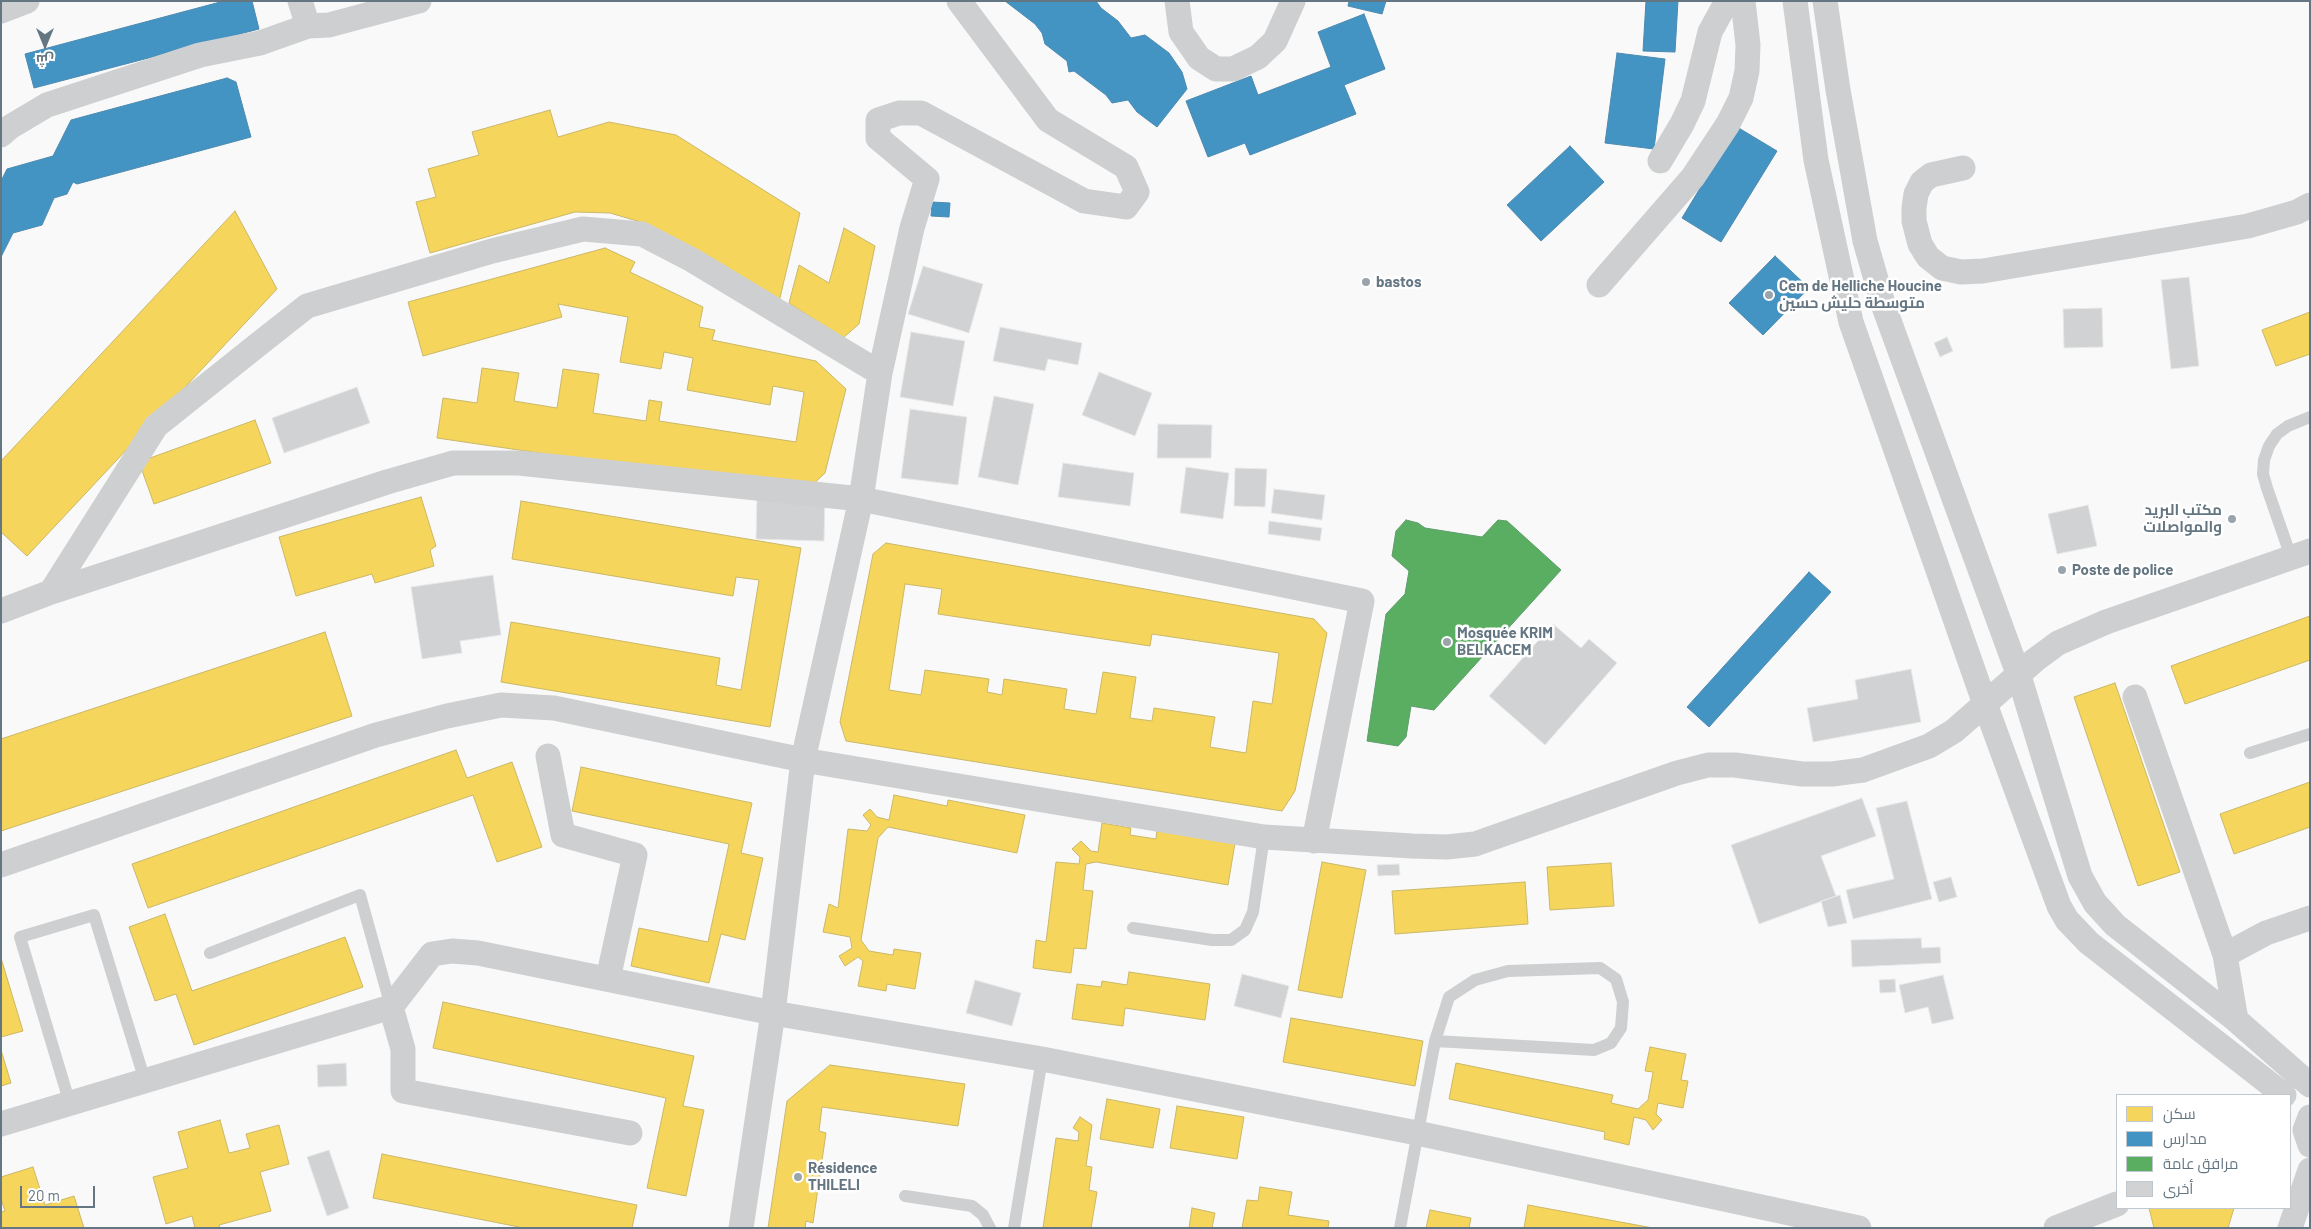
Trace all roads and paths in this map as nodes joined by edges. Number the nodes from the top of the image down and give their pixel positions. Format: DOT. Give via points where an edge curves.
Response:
graph roads {
  1 [pos="27,1"];
  2 [pos="300,1"];
  3 [pos="419,1"];
  4 [pos="959,1"];
  5 [pos="1177,1"];
  6 [pos="1294,1"];
  7 [pos="1727,1"];
  8 [pos="1743,1"];
  9 [pos="1795,1"];
  10 [pos="1825,1"];
  11 [pos="1,10"];
  12 [pos="308,26"];
  13 [pos="1,135"];
  14 [pos="1660,161"];
  15 [pos="1963,168"];
  16 [pos="2310,205"];
  17 [pos="1599,285"];
  18 [pos="880,373"];
  19 [pos="2310,417"];
  20 [pos="861,500"];
  21 [pos="2300,554"];
  22 [pos="51,592"];
  23 [pos="1,611"];
  24 [pos="2018,676"];
  25 [pos="2135,698"];
  26 [pos="1985,704"];
  27 [pos="2310,734"];
  28 [pos="2250,753"];
  29 [pos="548,756"];
  30 [pos="803,760"];
  31 [pos="1264,837"];
  32 [pos="1314,841"];
  33 [pos="1,865"];
  34 [pos="2310,918"];
  35 [pos="1133,928"];
  36 [pos="210,953"];
  37 [pos="2225,956"];
  38 [pos="608,979"];
  39 [pos="391,1007"];
  40 [pos="773,1012"];
  41 [pos="2236,1020"];
  42 [pos="1435,1042"];
  43 [pos="1042,1059"];
  44 [pos="145,1081"];
  45 [pos="2310,1085"];
  46 [pos="2283,1094"];
  47 [pos="2291,1103"];
  48 [pos="70,1104"];
  49 [pos="1,1124"];
  50 [pos="2304,1130"];
  51 [pos="630,1132"];
  52 [pos="1417,1132"];
  53 [pos="2310,1170"];
  54 [pos="905,1196"];
  55 [pos="2116,1204"];
  56 [pos="741,1228"];
  57 [pos="990,1228"];
  58 [pos="1014,1228"];
  59 [pos="1400,1228"];
  60 [pos="1860,1228"];
  61 [pos="2056,1228"];
  62 [pos="2290,1228"];
  1 -- 11 [label="street"];
  2 -- 12 [label="street"];
  3 -- 12 [label="street" via="329,25"];
  4 -- 18 [label="street" via="1048,120 1126,167 1137,192 1126,207 1084,201 921,113 899,113 878,120 878,138 927,179 912,228"];
  5 -- 6 [label="street" via="1181,32 1199,58 1216,69 1233,69 1258,57 1275,40"];
  7 -- 14 [label="street" via="1710,32 1692,101"];
  8 -- 17 [label="street" via="1747,71 1741,98 1728,124 1693,177"];
  9 -- 26 [label="street" via="1816,160 1851,322"];
  10 -- 24 [label="street" via="1865,242 1881,298"];
  12 -- 13 [label="street" via="260,44 200,55 47,105"];
  15 -- 16 [label="street" via="1931,175 1922,182 1914,208 1920,244 1928,257 1942,268 1961,272 2248,226"];
  18 -- 20 [label="street"];
  18 -- 22 [label="street" via="692,260 642,234 583,229 492,251 308,306 260,343 156,426"];
  19 -- 21 [label="lane" via="2277,434 2264,460 2267,488"];
  20 -- 22 [label="street" via="519,462 453,463"];
  20 -- 30 [label="street"];
  20 -- 32 [label="street" via="1362,601"];
  21 -- 24 [label="street" via="2106,622 2058,643"];
  22 -- 23 [label="street"];
  24 -- 26 [label="street"];
  24 -- 41 [label="street" via="2080,876 2091,896 2104,915"];
  25 -- 37 [label="street"];
  26 -- 32 [label="street" via="1954,731 1929,746 1863,770 1802,774 1735,765 1708,765 1475,844 1447,847"];
  26 -- 46 [label="street" via="2053,890 2068,920 2090,943"];
  27 -- 28 [label="lane"];
  29 -- 38 [label="street" via="562,835 635,855"];
  30 -- 31 [label="street"];
  30 -- 33 [label="street" via="554,708 501,706 376,735"];
  30 -- 40 [label="street"];
  31 -- 32 [label="street"];
  31 -- 35 [label="lane" via="1253,912 1245,930 1231,940"];
  34 -- 37 [label="street" via="2266,933"];
  36 -- 39 [label="lane" via="360,896"];
  37 -- 41 [label="street"];
  38 -- 39 [label="street" via="478,952 452,951 432,954"];
  38 -- 40 [label="street"];
  39 -- 44 [label="street"];
  39 -- 51 [label="street" via="403,1049 403,1091"];
  40 -- 43 [label="street"];
  40 -- 56 [label="street"];
  41 -- 45 [label="street"];
  42 -- 42 [label="lane" via="1594,1050 1612,1043 1621,1028 1623,1002 1616,979 1600,968 1508,971 1475,980 1449,997"];
  42 -- 52 [label="lane"];
  43 -- 52 [label="street"];
  43 -- 58 [label="lane"];
  44 -- 48 [label="street"];
  44 -- 48 [label="lane" via="94,915 20,937"];
  47 -- 50 [label="street"];
  48 -- 49 [label="street"];
  52 -- 59 [label="lane"];
  52 -- 60 [label="street"];
  53 -- 62 [label="street"];
  54 -- 57 [label="lane" via="972,1206 983,1215"];
  55 -- 61 [label="street"];
}
